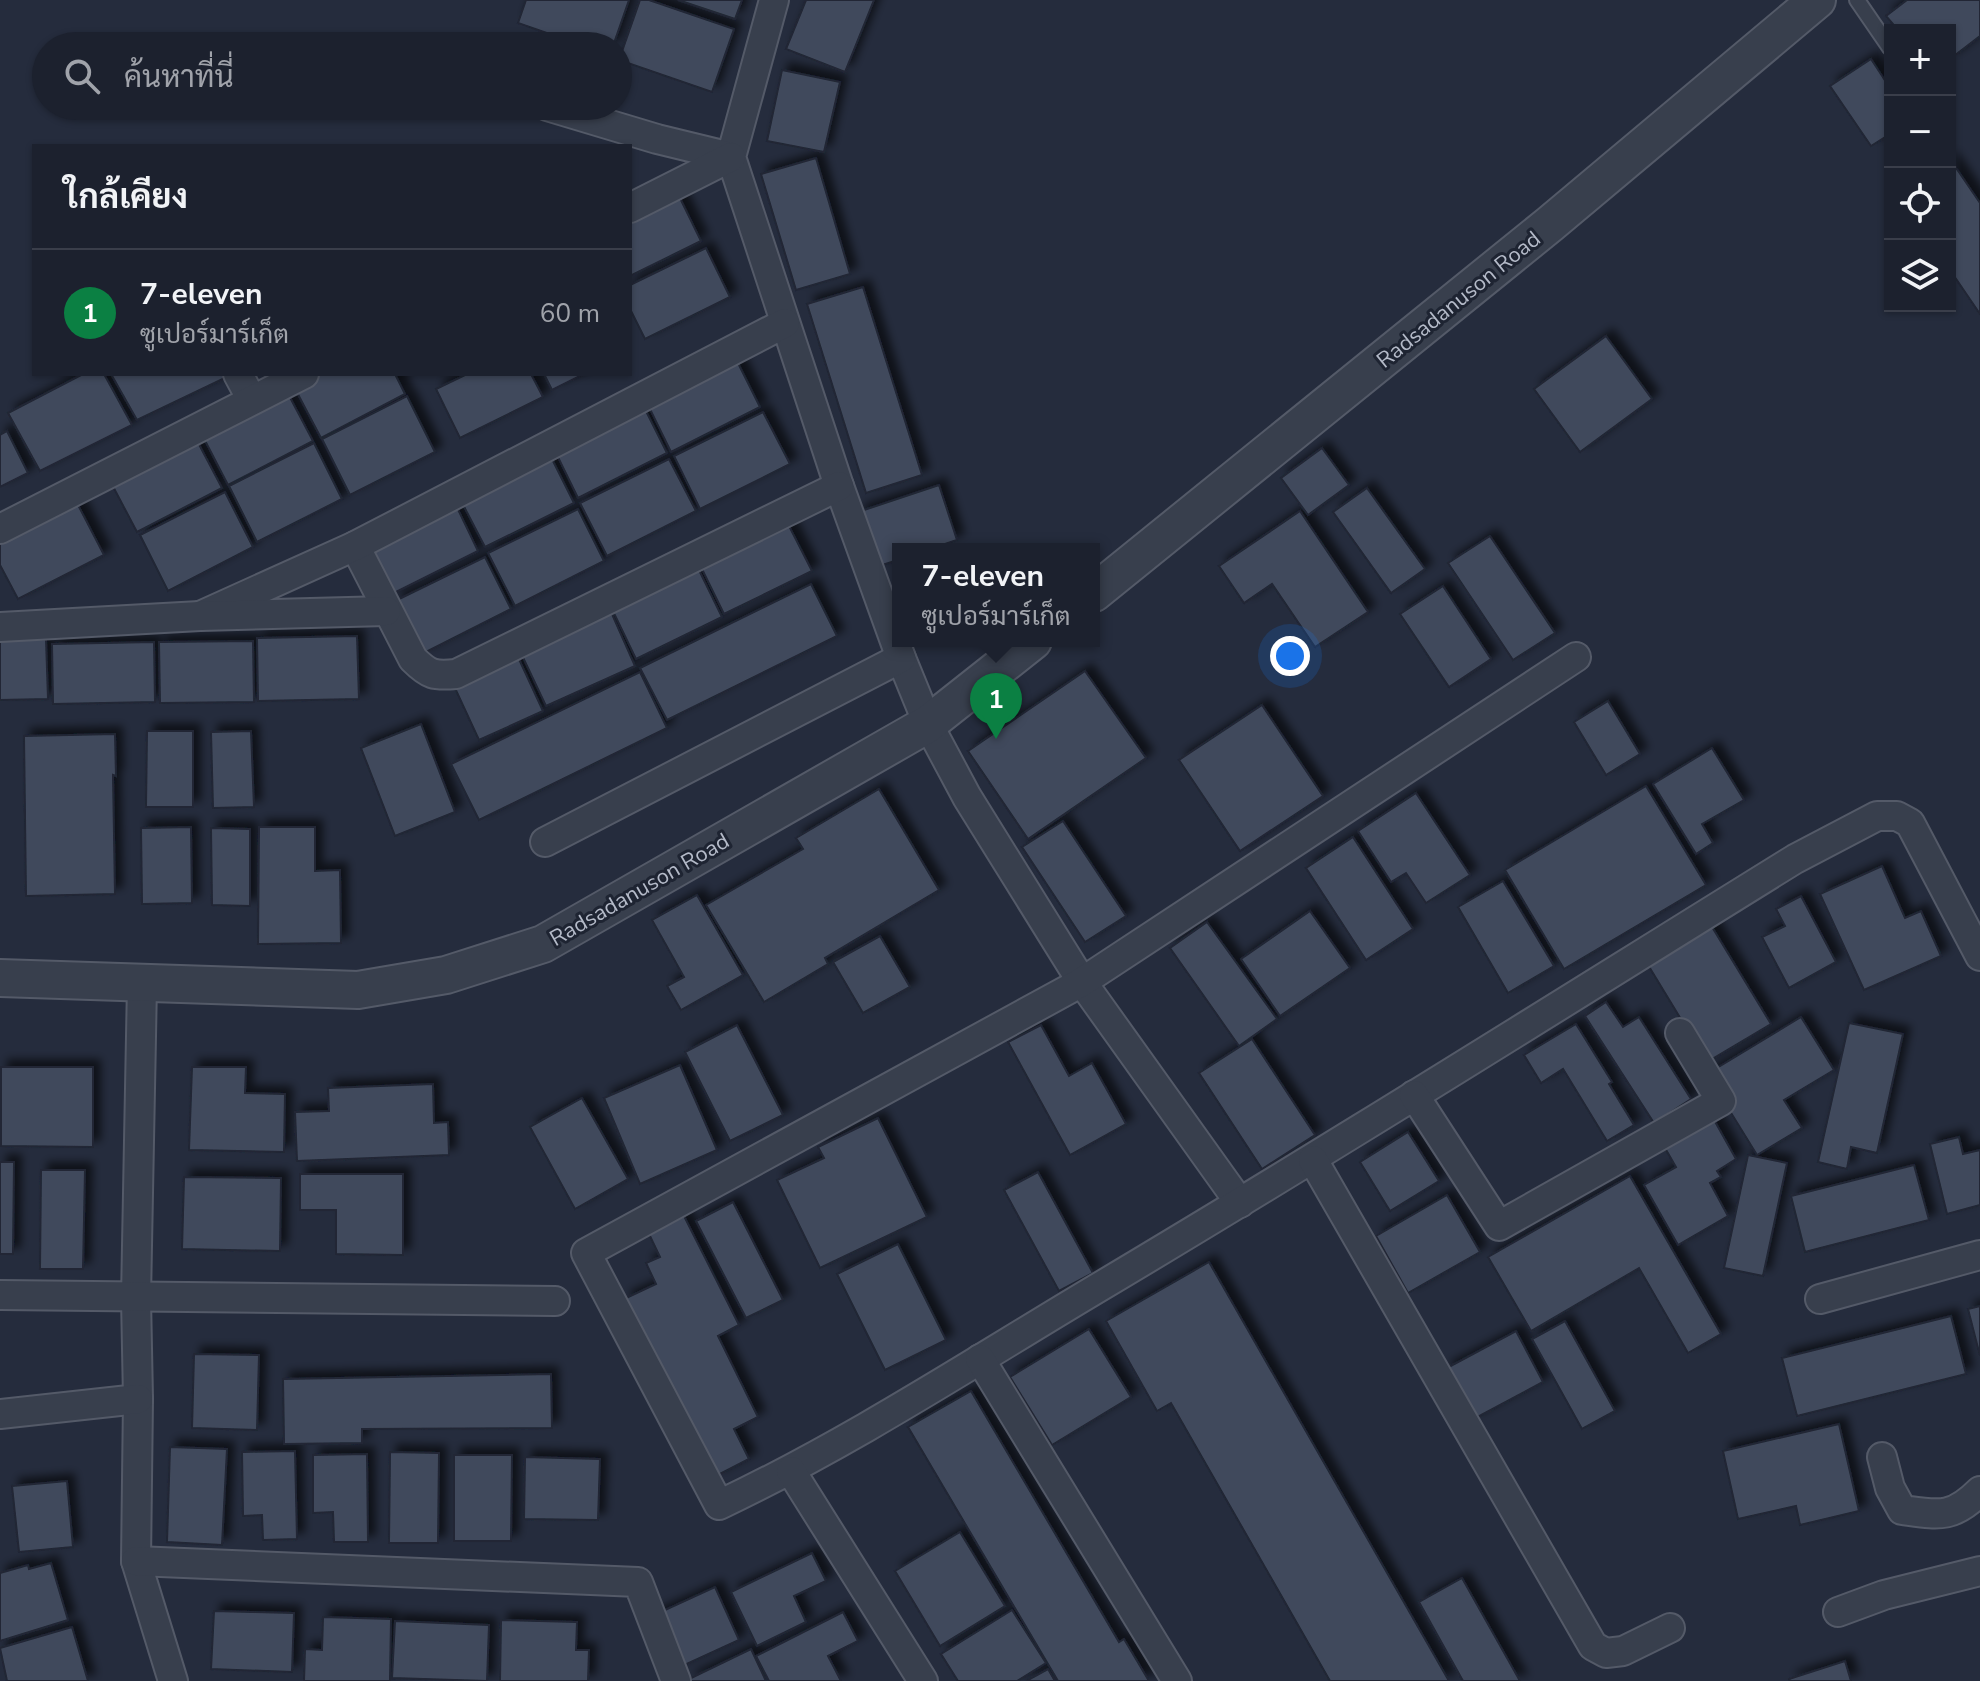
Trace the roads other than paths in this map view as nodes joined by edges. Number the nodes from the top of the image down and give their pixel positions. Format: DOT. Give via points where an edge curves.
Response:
graph roads {
  1 [pos="774,0"];
  2 [pos="1817,0"];
  3 [pos="1857,0"];
  4 [pos="1884,39"];
  5 [pos="594,120"];
  6 [pos="731,157"];
  7 [pos="632,207"];
  8 [pos="785,323"];
  9 [pos="239,376"];
  10 [pos="300,376"];
  11 [pos="252,400"];
  12 [pos="839,486"];
  13 [pos="0,529"];
  14 [pos="355,546"];
  15 [pos="1100,588"];
  16 [pos="386,611"];
  17 [pos="200,616"];
  18 [pos="0,627"];
  19 [pos="892,633"];
  20 [pos="897,647"];
  21 [pos="1025,647"];
  22 [pos="1576,657"];
  23 [pos="901,658"];
  24 [pos="928,724"];
  25 [pos="545,842"];
  26 [pos="1980,956"];
  27 [pos="0,978"];
  28 [pos="1082,982"];
  29 [pos="142,984"];
  30 [pos="1680,1033"];
  31 [pos="1414,1095"];
  32 [pos="1313,1160"];
  33 [pos="1240,1203"];
  34 [pos="1980,1255"];
  35 [pos="0,1295"];
  36 [pos="136,1298"];
  37 [pos="1820,1299"];
  38 [pos="555,1301"];
  39 [pos="980,1359"];
  40 [pos="138,1399"];
  41 [pos="0,1414"];
  42 [pos="1882,1457"];
  43 [pos="791,1471"];
  44 [pos="1980,1491"];
  45 [pos="136,1561"];
  46 [pos="1980,1571"];
  47 [pos="1838,1612"];
  48 [pos="1670,1628"];
  49 [pos="173,1681"];
  50 [pos="676,1681"];
  51 [pos="923,1681"];
  52 [pos="1177,1681"];
  1 -- 6 [label="street"];
  2 -- 15 [label="street, Radsadanuson Road" via="1514,254"];
  3 -- 4 [label="lane"];
  5 -- 6 [label="street"];
  6 -- 7 [label="street"];
  6 -- 8 [label="street"];
  8 -- 12 [label="street"];
  8 -- 14 [label="street"];
  9 -- 11 [label="street"];
  10 -- 11 [label="street"];
  11 -- 13 [label="street"];
  12 -- 16 [label="street" via="456,674 435,676 424,670"];
  12 -- 19 [label="street"];
  14 -- 16 [label="street"];
  14 -- 17 [label="street"];
  16 -- 17 [label="street"];
  17 -- 18 [label="street"];
  20 -- 23 [label="street"];
  21 -- 24 [label="street, Radsadanuson Road"];
  22 -- 28 [label="street"];
  23 -- 24 [label="street"];
  23 -- 25 [label="street"];
  24 -- 28 [label="street"];
  24 -- 29 [label="street, Radsadanuson Road" via="543,944 446,975 358,990"];
  26 -- 31 [label="street" via="1910,823 1897,816 1877,816 1795,859"];
  27 -- 29 [label="street, Radsadanuson Road"];
  28 -- 33 [label="street"];
  28 -- 43 [label="street" via="586,1253 719,1505"];
  29 -- 36 [label="street"];
  30 -- 31 [label="street" via="1721,1101 1499,1226"];
  31 -- 32 [label="street"];
  32 -- 33 [label="street"];
  32 -- 48 [label="street" via="1593,1646 1606,1653 1623,1651"];
  33 -- 39 [label="street"];
  34 -- 37 [label="street"];
  35 -- 36 [label="street"];
  36 -- 38 [label="street"];
  36 -- 40 [label="street"];
  39 -- 43 [label="street"];
  39 -- 52 [label="street"];
  40 -- 41 [label="street"];
  40 -- 45 [label="street"];
  42 -- 44 [label="street" via="1902,1510 1934,1514 1962,1508"];
  43 -- 51 [label="street"];
  45 -- 49 [label="street"];
  45 -- 50 [label="street" via="638,1582"];
  46 -- 47 [label="street"];
}
